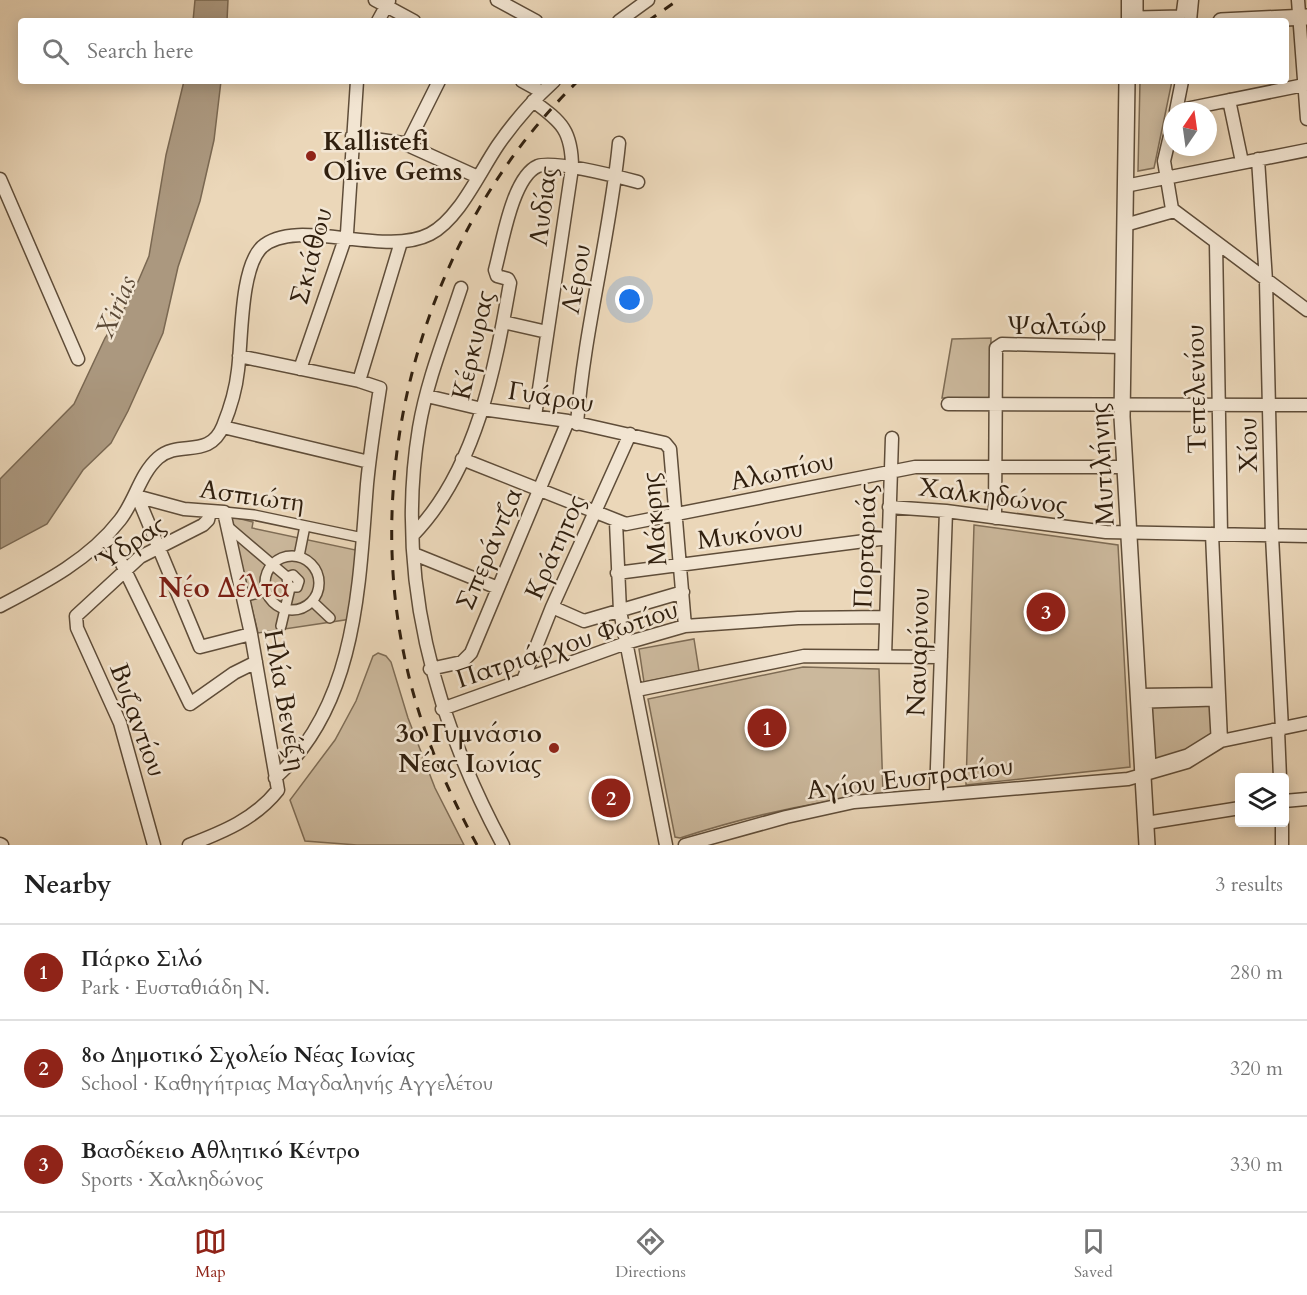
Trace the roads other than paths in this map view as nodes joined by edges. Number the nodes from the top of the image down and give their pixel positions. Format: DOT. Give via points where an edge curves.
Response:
graph roads {
  1 [pos="497,0"];
  2 [pos="648,0"];
  3 [pos="1128,0"];
  4 [pos="1138,0"];
  5 [pos="1183,0"];
  6 [pos="1192,0"];
  7 [pos="1298,0"];
  8 [pos="384,2"];
  9 [pos="1303,17"];
  10 [pos="379,18"];
  11 [pos="409,18"];
  12 [pos="530,18"];
  13 [pos="623,18"];
  14 [pos="1128,18"];
  15 [pos="1190,18"];
  16 [pos="1282,18"];
  17 [pos="357,84"];
  18 [pos="438,84"];
  19 [pos="525,84"];
  20 [pos="551,84"];
  21 [pos="1127,84"];
  22 [pos="1181,84"];
  23 [pos="1304,86"];
  24 [pos="538,96"];
  25 [pos="1229,100"];
  26 [pos="1178,102"];
  27 [pos="1217,102"];
  28 [pos="1307,118"];
  29 [pos="352,136"];
  30 [pos="619,143"];
  31 [pos="407,145"];
  32 [pos="1307,150"];
  33 [pos="1165,156"];
  34 [pos="1258,159"];
  35 [pos="1242,162"];
  36 [pos="572,168"];
  37 [pos="615,176"];
  38 [pos="478,177"];
  39 [pos="1166,178"];
  40 [pos="0,179"];
  41 [pos="638,182"];
  42 [pos="1125,186"];
  43 [pos="1174,211"];
  44 [pos="1125,225"];
  45 [pos="345,239"];
  46 [pos="401,242"];
  47 [pos="1216,243"];
  48 [pos="1266,280"];
  49 [pos="461,288"];
  50 [pos="1307,310"];
  51 [pos="503,322"];
  52 [pos="547,332"];
  53 [pos="1122,347"];
  54 [pos="239,356"];
  55 [pos="78,359"];
  56 [pos="300,369"];
  57 [pos="359,381"];
  58 [pos="427,396"];
  59 [pos="948,404"];
  60 [pos="995,404"];
  61 [pos="1122,405"];
  62 [pos="1219,405"];
  63 [pos="1270,405"];
  64 [pos="1307,405"];
  65 [pos="482,409"];
  66 [pos="534,416"];
  67 [pos="572,422"];
  68 [pos="222,427"];
  69 [pos="630,434"];
  70 [pos="892,438"];
  71 [pos="668,445"];
  72 [pos="462,459"];
  73 [pos="369,462"];
  74 [pos="995,465"];
  75 [pos="1124,466"];
  76 [pos="890,472"];
  77 [pos="538,490"];
  78 [pos="137,497"];
  79 [pos="889,507"];
  80 [pos="946,511"];
  81 [pos="210,512"];
  82 [pos="595,513"];
  83 [pos="675,516"];
  84 [pos="995,518"];
  85 [pos="225,519"];
  86 [pos="616,522"];
  87 [pos="305,526"];
  88 [pos="1129,533"];
  89 [pos="1216,534"];
  90 [pos="412,535"];
  91 [pos="1272,536"];
  92 [pos="105,537"];
  93 [pos="1307,537"];
  94 [pos="363,538"];
  95 [pos="888,538"];
  96 [pos="159,546"];
  97 [pos="414,554"];
  98 [pos="298,556"];
  99 [pos="272,564"];
  100 [pos="680,566"];
  101 [pos="125,569"];
  102 [pos="617,573"];
  103 [pos="318,575"];
  104 [pos="287,578"];
  105 [pos="299,581"];
  106 [pos="290,588"];
  107 [pos="498,588"];
  108 [pos="266,591"];
  109 [pos="683,592"];
  110 [pos="243,597"];
  111 [pos="312,601"];
  112 [pos="0,606"];
  113 [pos="552,607"];
  114 [pos="285,609"];
  115 [pos="620,611"];
  116 [pos="77,613"];
  117 [pos="885,617"];
  118 [pos="330,618"];
  119 [pos="281,626"];
  120 [pos="685,626"];
  121 [pos="251,634"];
  122 [pos="626,643"];
  123 [pos="885,656"];
  124 [pos="941,657"];
  125 [pos="256,662"];
  126 [pos="430,669"];
  127 [pos="523,680"];
  128 [pos="637,690"];
  129 [pos="1219,694"];
  130 [pos="1143,699"];
  131 [pos="442,709"];
  132 [pos="1307,723"];
  133 [pos="1280,730"];
  134 [pos="1221,741"];
  135 [pos="1280,773"];
  136 [pos="1143,775"];
  137 [pos="277,784"];
  138 [pos="936,795"];
  139 [pos="1307,799"];
  140 [pos="1289,801"];
  141 [pos="1235,809"];
  142 [pos="1146,823"];
  143 [pos="1282,827"];
  144 [pos="154,845"];
  145 [pos="189,845"];
  146 [pos="503,845"];
  147 [pos="666,845"];
  148 [pos="686,845"];
  149 [pos="1147,845"];
  150 [pos="1282,845"];
  1 -- 12 [label="street"];
  2 -- 13 [label="street"];
  3 -- 14 [label="street"];
  4 -- 5 [label="street" via="1138,16 1181,15"];
  6 -- 15 [label="street"];
  7 -- 9 [label="street"];
  8 -- 10 [label="street"];
  8 -- 11 [label="street"];
  9 -- 16 [label="street"];
  9 -- 23 [label="street"];
  17 -- 29 [label="street, Σκιάθου"];
  18 -- 31 [label="street"];
  19 -- 24 [label="street, Λυδίας"];
  20 -- 24 [label="street"];
  21 -- 42 [label="street, Μυτιλήνης"];
  22 -- 26 [label="street"];
  23 -- 25 [label="street"];
  23 -- 28 [label="street"];
  24 -- 36 [label="street, Λυδίας" via="568,135"];
  24 -- 38 [label="street"];
  25 -- 27 [label="street"];
  25 -- 35 [label="street"];
  29 -- 31 [label="street"];
  29 -- 45 [label="street, Σκιάθου"];
  30 -- 37 [label="street, Λέρου"];
  31 -- 38 [label="street"];
  32 -- 34 [label="street"];
  33 -- 39 [label="street"];
  34 -- 35 [label="street"];
  34 -- 48 [label="street, Χίου"];
  35 -- 39 [label="street"];
  36 -- 37 [label="street"];
  36 -- 51 [label="street, Κέρκυρας" via="538,166 517,191 495,270 497,276 510,283"];
  36 -- 52 [label="street, Λυδίας"];
  37 -- 41 [label="street"];
  37 -- 67 [label="street, Λέρου"];
  38 -- 46 [label="street" via="445,224 429,235"];
  39 -- 42 [label="street"];
  39 -- 43 [label="street"];
  40 -- 55 [label="street"];
  42 -- 44 [label="street, Μυτιλήνης"];
  43 -- 44 [label="street"];
  43 -- 47 [label="street"];
  44 -- 53 [label="street, Μυτιλήνης"];
  45 -- 46 [label="street"];
  45 -- 54 [label="street" via="291,235 260,250 249,273"];
  45 -- 56 [label="street, Σκιάθου"];
  46 -- 57 [label="street"];
  47 -- 48 [label="street"];
  47 -- 62 [label="street, Τεπελενίου"];
  48 -- 50 [label="street"];
  48 -- 63 [label="street, Χίου"];
  49 -- 58 [label="street, Κέρκυρας"];
  51 -- 52 [label="street"];
  51 -- 65 [label="street, Κέρκυρας"];
  52 -- 66 [label="street, Λυδίας"];
  53 -- 60 [label="street, Ψαλτώφ" via="1002,344 995,351"];
  53 -- 61 [label="street, Μυτιλήνης"];
  54 -- 56 [label="street"];
  54 -- 68 [label="street" via="234,393"];
  56 -- 57 [label="street"];
  57 -- 73 [label="street" via="379,386"];
  58 -- 65 [label="street, Γυάρου"];
  58 -- 90 [label="street, Κέρκυρας" via="418,437"];
  59 -- 60 [label="street"];
  60 -- 61 [label="street"];
  60 -- 74 [label="street"];
  61 -- 62 [label="street"];
  61 -- 75 [label="street, Μυτιλήνης"];
  62 -- 63 [label="street"];
  62 -- 89 [label="street, Τεπελενίου"];
  63 -- 64 [label="street"];
  63 -- 91 [label="street, Χίου"];
  65 -- 66 [label="street, Γυάρου"];
  65 -- 72 [label="street, Κέρκυρας"];
  66 -- 67 [label="street, Γυάρου"];
  67 -- 69 [label="street, Γυάρου"];
  67 -- 77 [label="street, Σπεράντζα"];
  68 -- 73 [label="street"];
  68 -- 78 [label="street" via="209,444 159,457 148,469"];
  69 -- 71 [label="street, Γυάρου"];
  69 -- 82 [label="street, Κράτητος"];
  70 -- 76 [label="street, Πορταριάς"];
  71 -- 83 [label="street, Μάκρης"];
  72 -- 77 [label="street, Αλωπίου"];
  72 -- 90 [label="street, Κέρκυρας" via="438,506"];
  73 -- 94 [label="street"];
  74 -- 75 [label="street, Αλωπίου"];
  74 -- 76 [label="street, Αλωπίου" via="926,466"];
  74 -- 84 [label="street"];
  75 -- 88 [label="street, Μυτιλήνης"];
  76 -- 79 [label="street, Πορταριάς"];
  76 -- 83 [label="street, Αλωπίου"];
  77 -- 82 [label="street, Αλωπίου"];
  77 -- 107 [label="street, Σπεράντζα"];
  78 -- 81 [label="street, Ασπιώτη"];
  78 -- 92 [label="street"];
  78 -- 96 [label="street"];
  79 -- 80 [label="street, Χαλκηδώνος"];
  79 -- 95 [label="street, Πορταριάς"];
  80 -- 84 [label="street, Χαλκηδώνος"];
  80 -- 124 [label="street, Ναυαρίνου"];
  81 -- 85 [label="street, Ασπιώτη"];
  81 -- 96 [label="street, Ύδρας" via="202,525"];
  82 -- 86 [label="street, Αλωπίου"];
  82 -- 113 [label="street, Κράτητος"];
  83 -- 86 [label="street, Αλωπίου" via="626,524"];
  83 -- 100 [label="street, Μάκρης"];
  84 -- 88 [label="street, Χαλκηδώνος"];
  85 -- 87 [label="street, Ασπιώτη" via="254,515"];
  85 -- 99 [label="street"];
  85 -- 110 [label="street, Ηλία Βενέζη"];
  86 -- 102 [label="street"];
  87 -- 94 [label="street, Ασπιώτη"];
  87 -- 98 [label="street"];
  88 -- 89 [label="street, Χαλκηδώνος"];
  88 -- 130 [label="street, Μυτιλήνης"];
  89 -- 91 [label="street, Χαλκηδώνος"];
  89 -- 129 [label="street, Τεπελενίου"];
  90 -- 97 [label="street, Κέρκυρας"];
  91 -- 93 [label="street, Χαλκηδώνος"];
  91 -- 133 [label="street, Χίου"];
  92 -- 101 [label="street"];
  92 -- 112 [label="street" via="60,572"];
  94 -- 137 [label="street" via="354,619 331,697"];
  95 -- 100 [label="street, Μυκόνου"];
  95 -- 117 [label="street, Πορταριάς"];
  96 -- 101 [label="street, Ύδρας"];
  96 -- 121 [label="street" via="200,647"];
  97 -- 107 [label="street"];
  97 -- 126 [label="street, Κέρκυρας"];
  98 -- 99 [label="street" via="283,557"];
  98 -- 103 [label="street" via="311,563"];
  99 -- 104 [label="street"];
  99 -- 108 [label="street" via="266,575"];
  100 -- 102 [label="street, Μυκόνου"];
  100 -- 109 [label="street, Μάκρης"];
  101 -- 116 [label="street, Ύδρας"];
  101 -- 125 [label="street" via="190,704"];
  102 -- 115 [label="street"];
  103 -- 105 [label="street"];
  103 -- 111 [label="street" via="318,592"];
  104 -- 105 [label="street" via="293,575"];
  104 -- 106 [label="street" via="285,584"];
  105 -- 106 [label="street" via="297,587"];
  106 -- 114 [label="street"];
  107 -- 126 [label="street, Σπεράντζα" via="469,656 462,662"];
  108 -- 110 [label="street"];
  108 -- 114 [label="street" via="275,604"];
  109 -- 115 [label="street"];
  109 -- 120 [label="street, Μάκρης"];
  110 -- 121 [label="street, Ηλία Βενέζη"];
  111 -- 114 [label="street" via="299,609"];
  111 -- 118 [label="street"];
  113 -- 115 [label="street" via="584,621"];
  113 -- 127 [label="street, Κράτητος"];
  114 -- 119 [label="street"];
  115 -- 122 [label="street"];
  116 -- 144 [label="street, Βυζαντίου" via="77,628 120,723"];
  117 -- 120 [label="street, Πατριάρχου Φωτίου"];
  117 -- 123 [label="street, Πορταριάς"];
  120 -- 122 [label="street, Πατριάρχου Φωτίου"];
  121 -- 125 [label="street, Ηλία Βενέζη"];
  122 -- 127 [label="street, Πατριάρχου Φωτίου"];
  122 -- 128 [label="street"];
  123 -- 124 [label="street"];
  123 -- 128 [label="street" via="804,656"];
  124 -- 138 [label="street, Ναυαρίνου"];
  125 -- 137 [label="street, Ηλία Βενέζη"];
  126 -- 131 [label="street, Κέρκυρας"];
  127 -- 131 [label="street, Πατριάρχου Φωτίου"];
  128 -- 147 [label="street"];
  129 -- 130 [label="street"];
  129 -- 134 [label="street, Τεπελενίου"];
  130 -- 130 [label="street" via="1151,765 1187,754 1216,736 1214,701"];
  130 -- 136 [label="street, Μυτιλήνης"];
  131 -- 146 [label="street"];
  132 -- 133 [label="street"];
  133 -- 134 [label="street"];
  133 -- 135 [label="street, Χίου"];
  134 -- 136 [label="street, Αγίου Ευστρατίου" via="1187,762"];
  136 -- 138 [label="street, Αγίου Ευστρατίου" via="1106,782"];
  136 -- 142 [label="street, Μυτιλήνης"];
  137 -- 145 [label="street" via="261,809"];
  138 -- 148 [label="street, Αγίου Ευστρατίου" via="827,807"];
  139 -- 140 [label="street"];
  141 -- 142 [label="street"];
  142 -- 149 [label="street, Μυτιλήνης"];
  143 -- 150 [label="street"];
}
